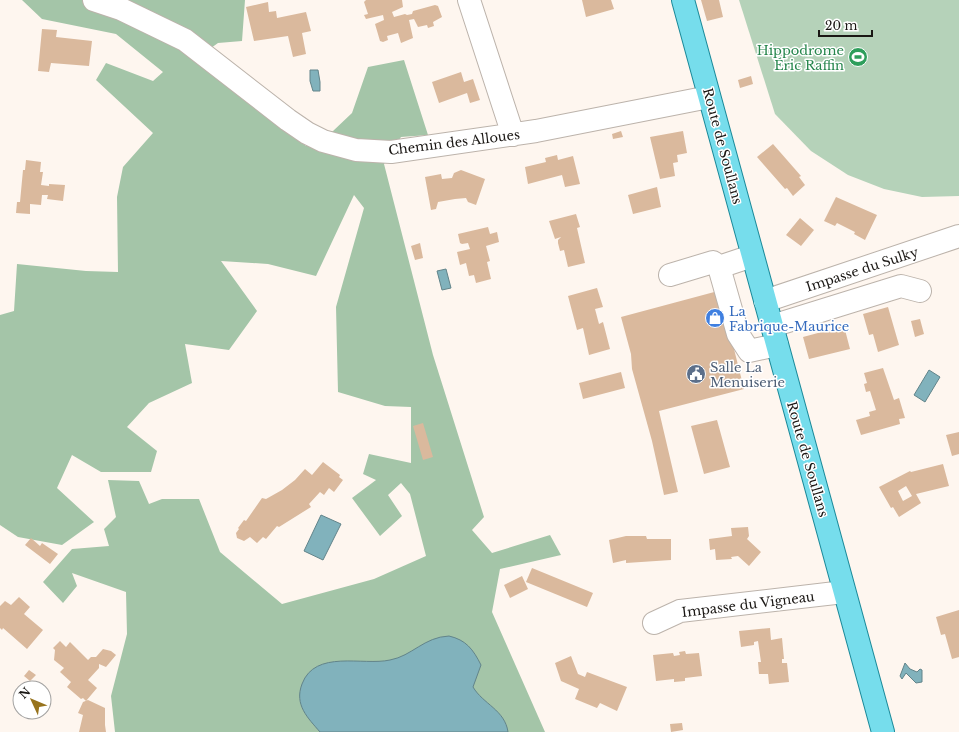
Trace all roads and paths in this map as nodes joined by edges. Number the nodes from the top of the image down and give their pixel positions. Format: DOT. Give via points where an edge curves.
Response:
graph roads {
  1 [pos="94,0"];
  2 [pos="469,0"];
  3 [pos="683,0"];
  4 [pos="709,97"];
  5 [pos="513,135"];
  6 [pos="959,236"];
  7 [pos="752,256"];
  8 [pos="719,267"];
  9 [pos="670,275"];
  10 [pos="920,291"];
  11 [pos="765,301"];
  12 [pos="774,335"];
  13 [pos="844,592"];
  14 [pos="654,624"];
  15 [pos="883,732"];
  1 -- 5 [label="street, Chemin des Alloues" via="121,9 185,40 288,120 323,141 356,150 392,152"];
  2 -- 5 [label="street"];
  3 -- 4 [label="main road, Route de Soullans"];
  4 -- 5 [label="street, Chemin des Alloues"];
  4 -- 7 [label="main road, Route de Soullans"];
  6 -- 11 [label="street, Impasse du Sulky"];
  7 -- 8 [label="street"];
  7 -- 11 [label="main road, Route de Soullans"];
  8 -- 9 [label="street" via="713,262"];
  8 -- 12 [label="street" via="738,334 749,351"];
  10 -- 12 [label="street" via="901,286"];
  11 -- 12 [label="main road, Route de Soullans"];
  12 -- 13 [label="main road, Route de Soullans"];
  13 -- 14 [label="street, Impasse du Vigneau" via="680,611"];
  13 -- 15 [label="main road, Route de Soullans"];
}
